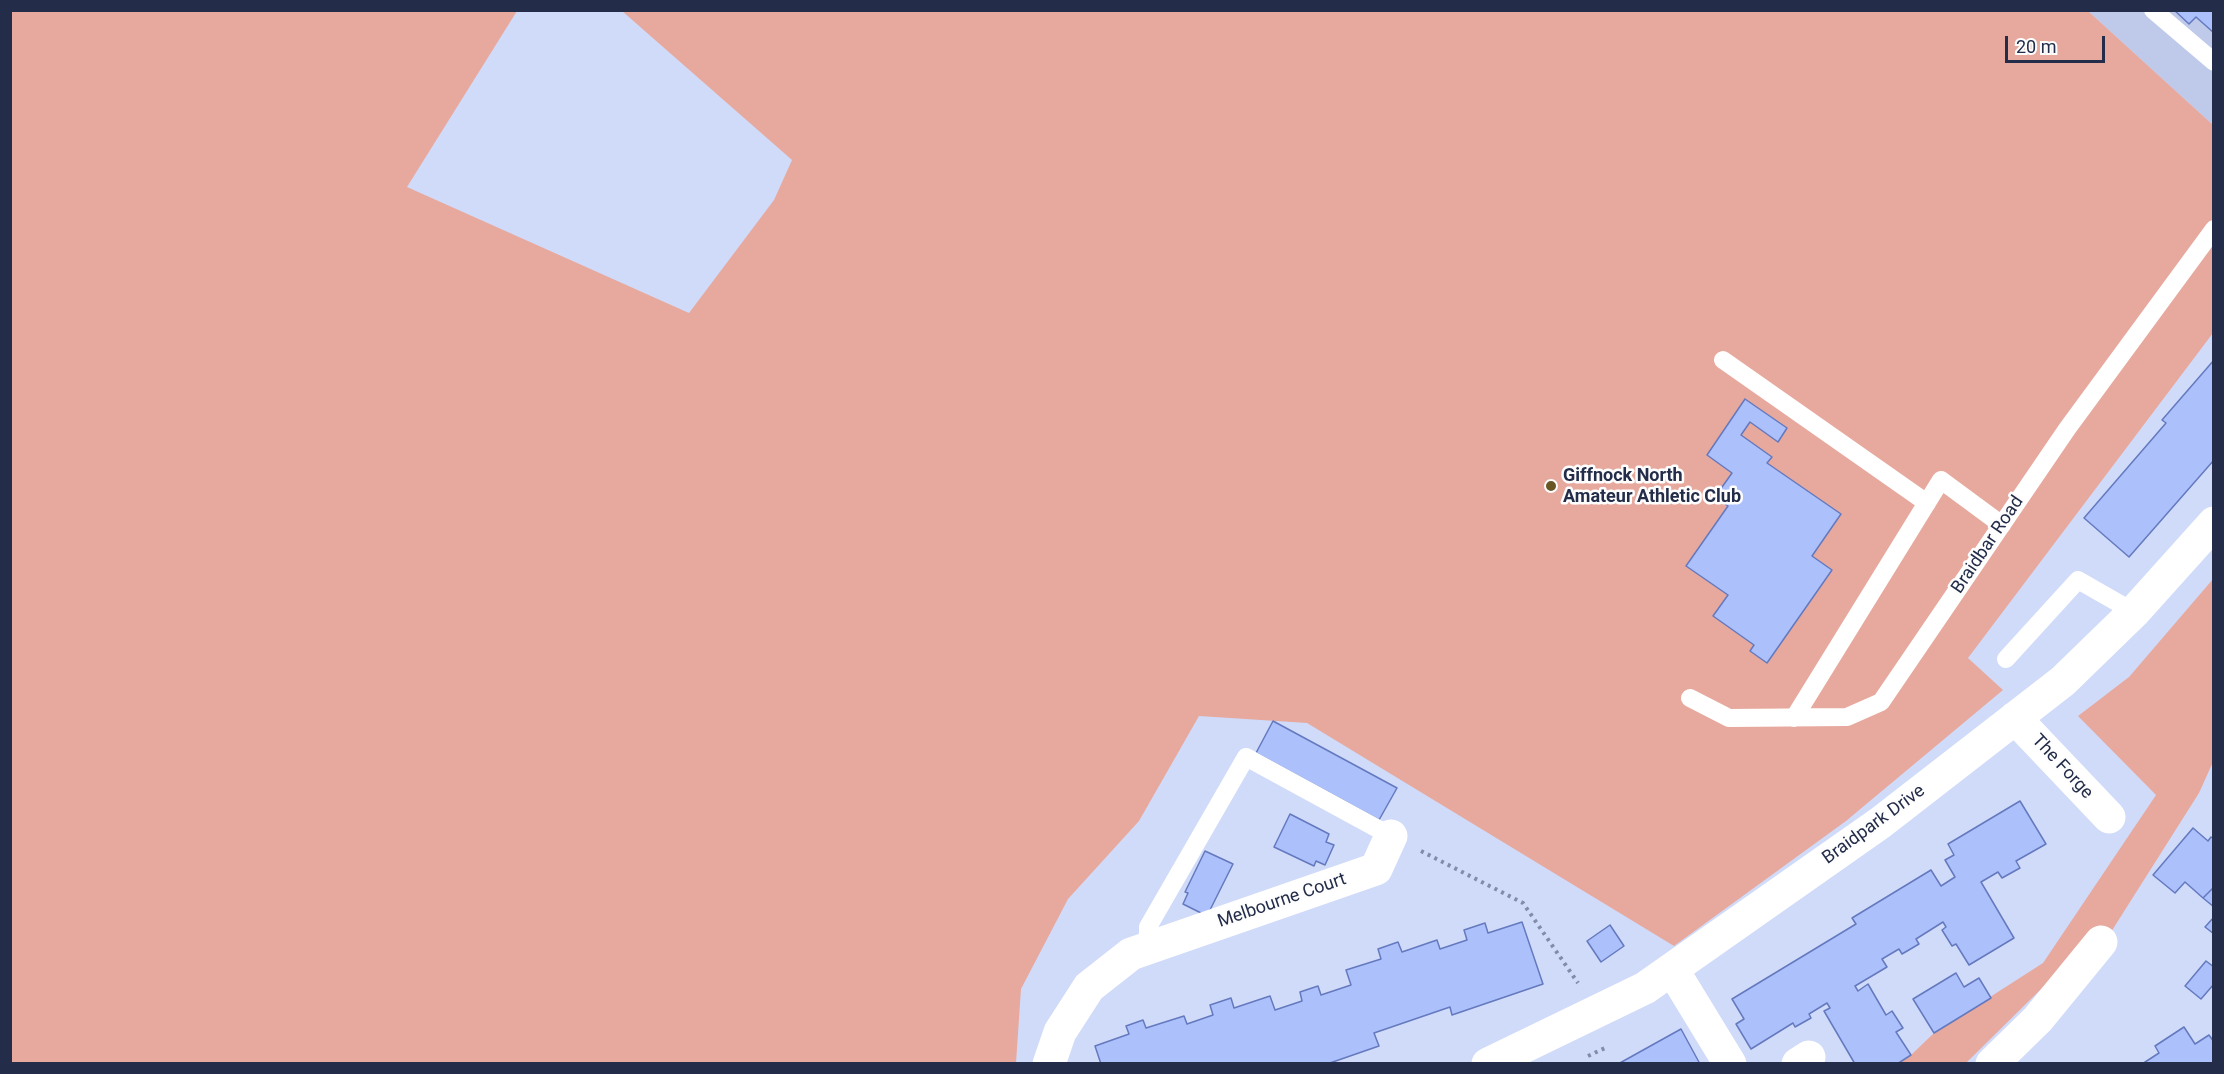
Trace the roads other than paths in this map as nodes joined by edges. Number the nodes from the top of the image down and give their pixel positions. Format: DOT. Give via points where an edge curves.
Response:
graph roads {
  1 [pos="2153,10"];
  2 [pos="2214,62"];
  3 [pos="2214,229"];
  4 [pos="1723,360"];
  5 [pos="1927,503"];
  6 [pos="2214,523"];
  7 [pos="2002,525"];
  8 [pos="2134,612"];
  9 [pos="2006,659"];
  10 [pos="1690,698"];
  11 [pos="1794,718"];
  12 [pos="2015,718"];
  13 [pos="2109,817"];
  14 [pos="1391,836"];
  15 [pos="2101,942"];
  16 [pos="1148,947"];
  17 [pos="1672,969"];
  18 [pos="1049,1064"];
  19 [pos="1488,1064"];
  20 [pos="1730,1064"];
  21 [pos="1992,1064"];
  1 -- 2 [label="lane"];
  3 -- 7 [label="lane, Braidbar Road" via="2067,429"];
  4 -- 5 [label="lane"];
  5 -- 7 [label="lane" via="1941,480"];
  5 -- 11 [label="lane"];
  6 -- 8 [label="street, Braidpark Drive"];
  7 -- 11 [label="lane, Braidbar Road" via="1881,702 1847,717"];
  8 -- 9 [label="lane" via="2078,580"];
  8 -- 12 [label="street, Braidpark Drive" via="2063,681"];
  10 -- 11 [label="lane, Braidbar Road" via="1729,718"];
  12 -- 13 [label="street, The Forge"];
  12 -- 17 [label="street, Braidpark Drive" via="1880,823"];
  14 -- 16 [label="street, Melbourne Court" via="1376,869"];
  14 -- 16 [label="lane" via="1246,757 1148,927"];
  15 -- 21 [label="street" via="2038,1019"];
  16 -- 18 [label="street, Melbourne Court" via="1131,954 1089,987 1060,1032"];
  17 -- 19 [label="street, Braidpark Drive" via="1645,988"];
  17 -- 20 [label="street"];
}
